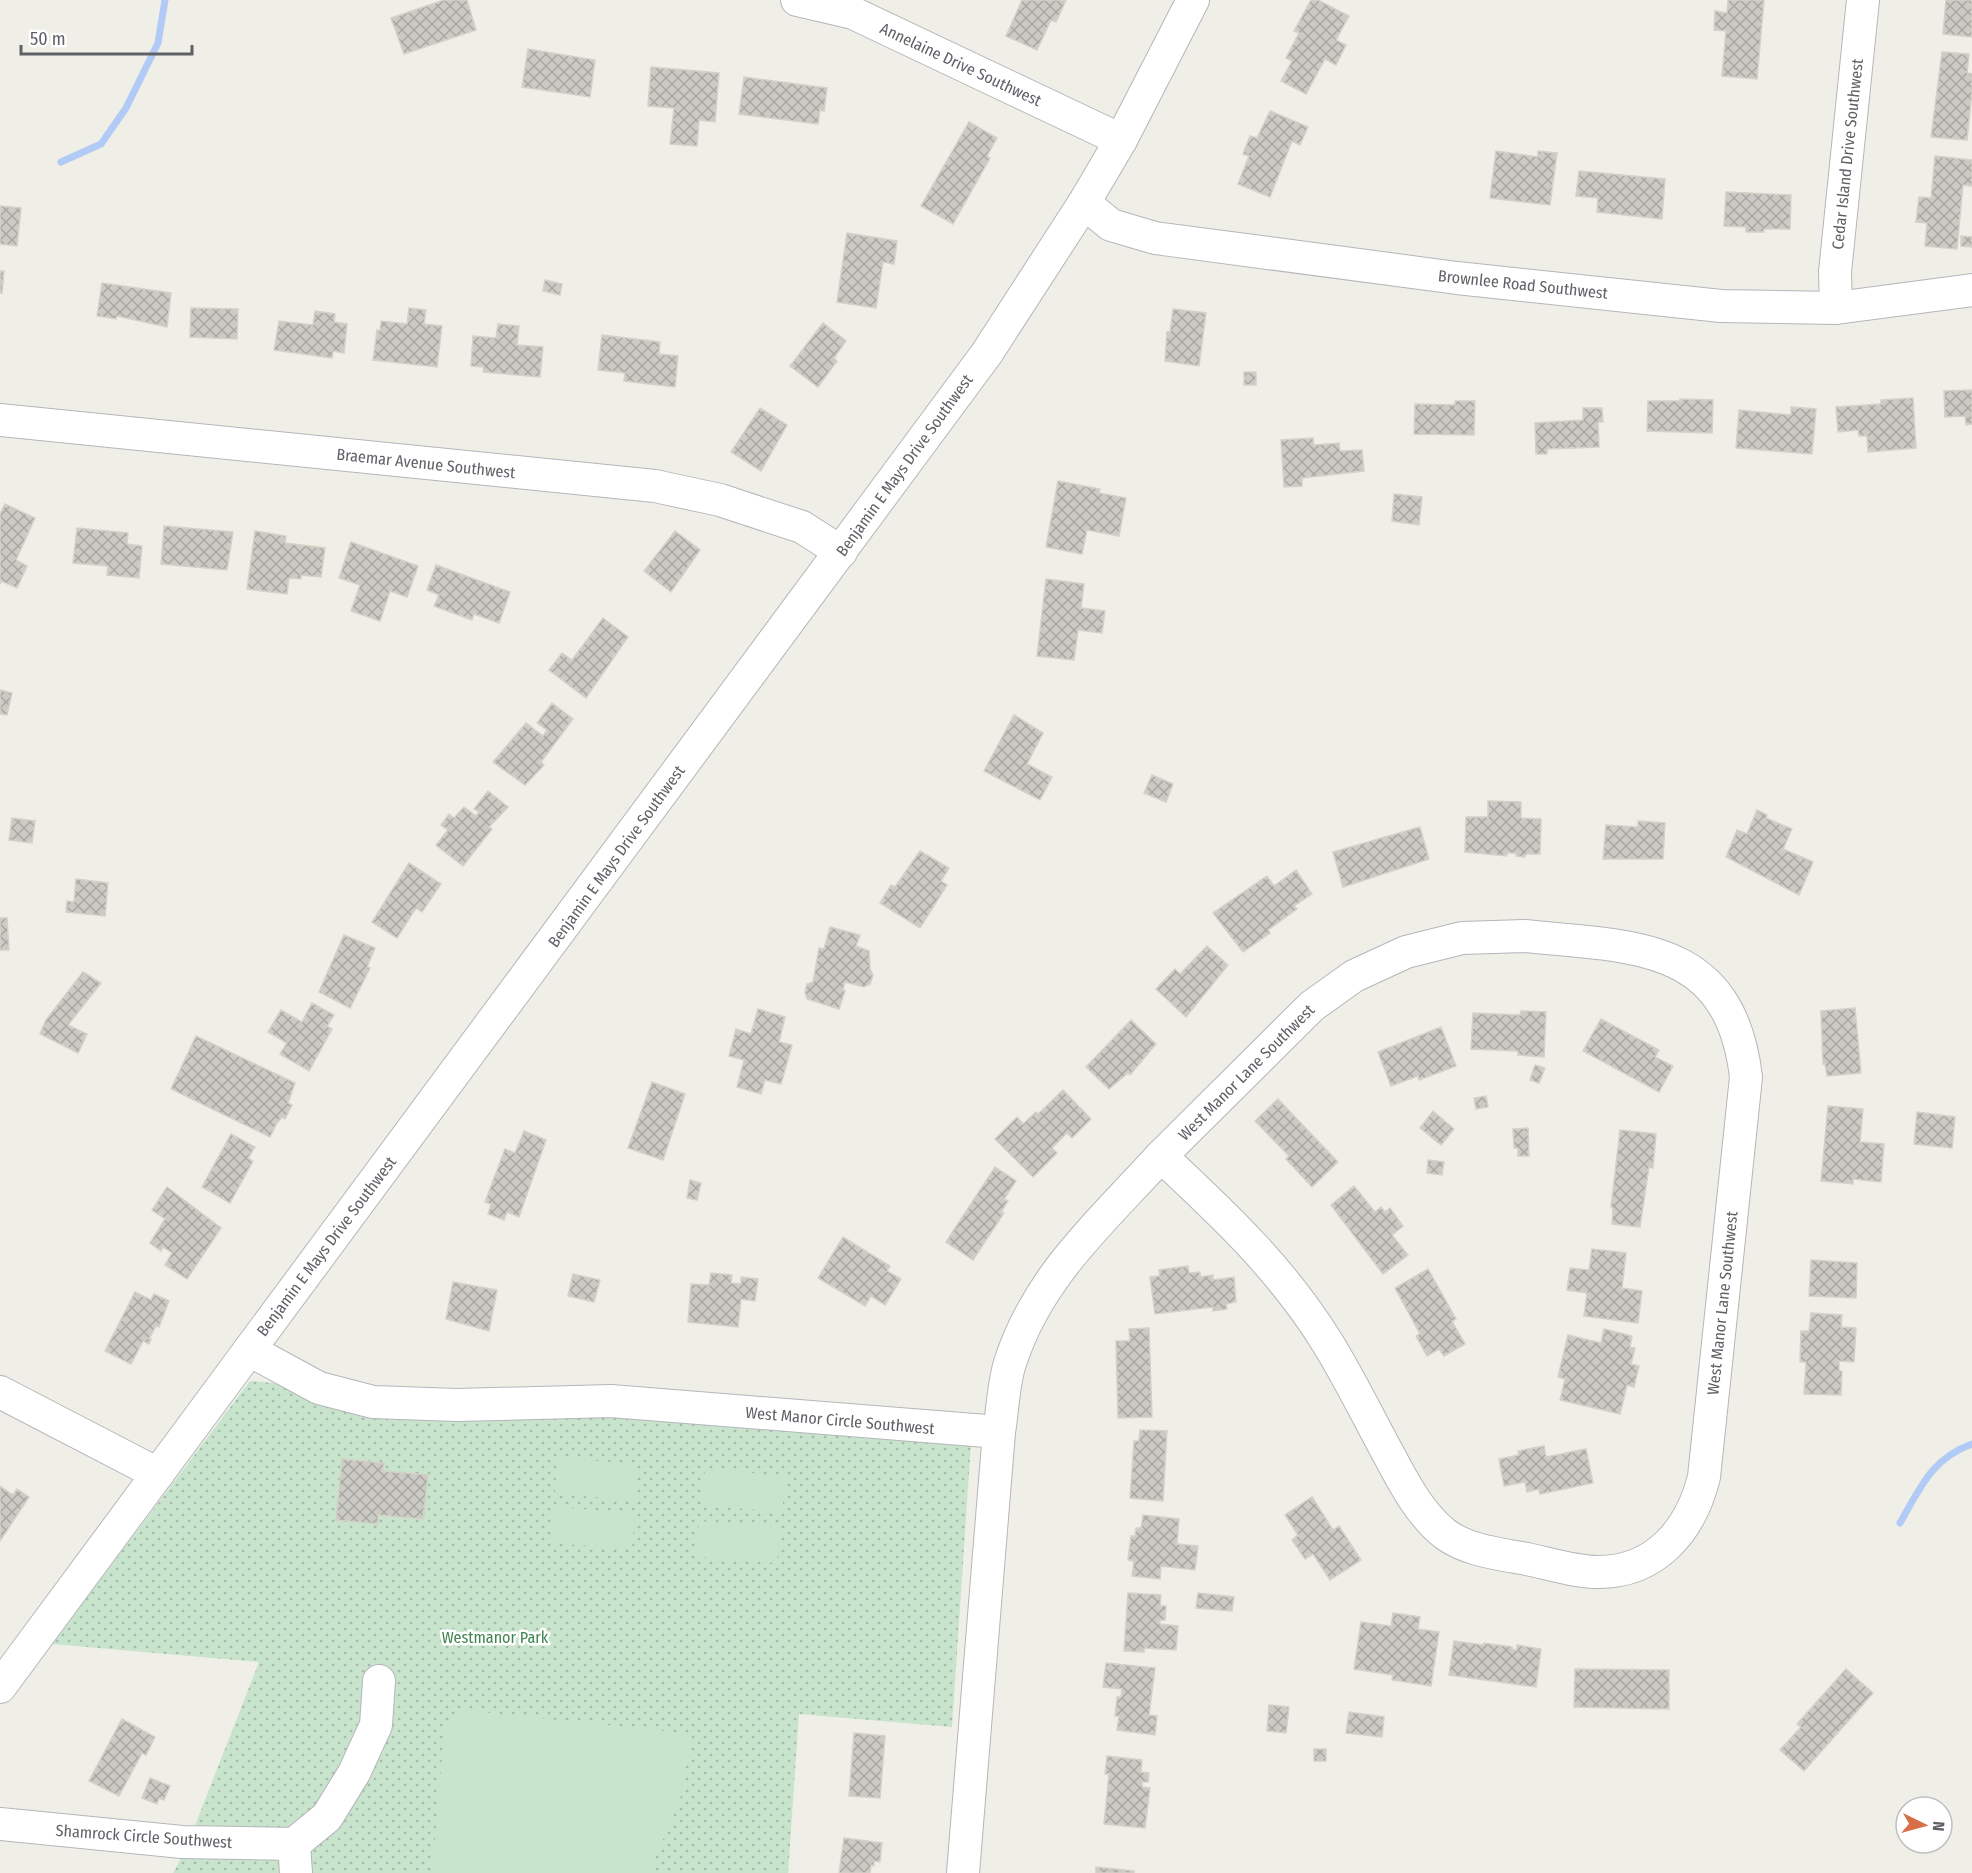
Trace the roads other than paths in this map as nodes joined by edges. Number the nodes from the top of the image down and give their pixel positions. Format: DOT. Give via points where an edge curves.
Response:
graph roads {
  1 [pos="797,0"];
  2 [pos="1193,0"];
  3 [pos="1863,0"];
  4 [pos="1121,140"];
  5 [pos="1084,203"];
  6 [pos="1972,290"];
  7 [pos="1836,308"];
  8 [pos="0,420"];
  9 [pos="841,552"];
  10 [pos="1161,1156"];
  11 [pos="249,1350"];
  12 [pos="0,1392"];
  13 [pos="999,1432"];
  14 [pos="158,1474"];
  15 [pos="380,1681"];
  16 [pos="0,1687"];
  17 [pos="0,1824"];
  18 [pos="295,1858"];
  19 [pos="963,1873"];
  1 -- 4 [label="street, Annelaine Drive Southwest" via="853,13"];
  2 -- 4 [label="street, Benjamin E Mays Drive Southwest"];
  3 -- 7 [label="street, Cedar Island Drive Southwest" via="1835,272"];
  4 -- 5 [label="street, Benjamin E Mays Drive Southwest"];
  5 -- 7 [label="street, Brownlee Road Southwest" via="1111,225 1155,238 1457,278 1720,306"];
  5 -- 9 [label="street, Benjamin E Mays Drive Southwest" via="987,352"];
  6 -- 7 [label="street, Brownlee Road Southwest"];
  8 -- 9 [label="street, Braemar Avenue Southwest" via="655,486 720,500 802,527"];
  9 -- 11 [label="street, Benjamin E Mays Drive Southwest"];
  10 -- 10 [label="street, West Manor Lane Southwest" via="1312,1006 1354,976 1406,952 1462,938 1524,936 1637,948 1662,955 1688,969 1713,990 1731,1017 1743,1050 1746,1077 1704,1478 1698,1503 1684,1528 1647,1560 1624,1569 1598,1572 1483,1551 1446,1534 1415,1502 1327,1343 1290,1287 1246,1236"];
  10 -- 13 [label="street, West Manor Lane Southwest" via="1062,1264 1035,1302 1010,1362"];
  11 -- 13 [label="street, West Manor Circle Southwest" via="319,1388 373,1402 457,1405 611,1401"];
  11 -- 14 [label="street, Benjamin E Mays Drive Southwest"];
  12 -- 14 [label="street"];
  13 -- 19 [label="street"];
  14 -- 16 [label="street, Benjamin E Mays Drive Southwest"];
  15 -- 18 [label="street" via="376,1725 354,1773"];
  17 -- 18 [label="street, Shamrock Circle Southwest"];
}
